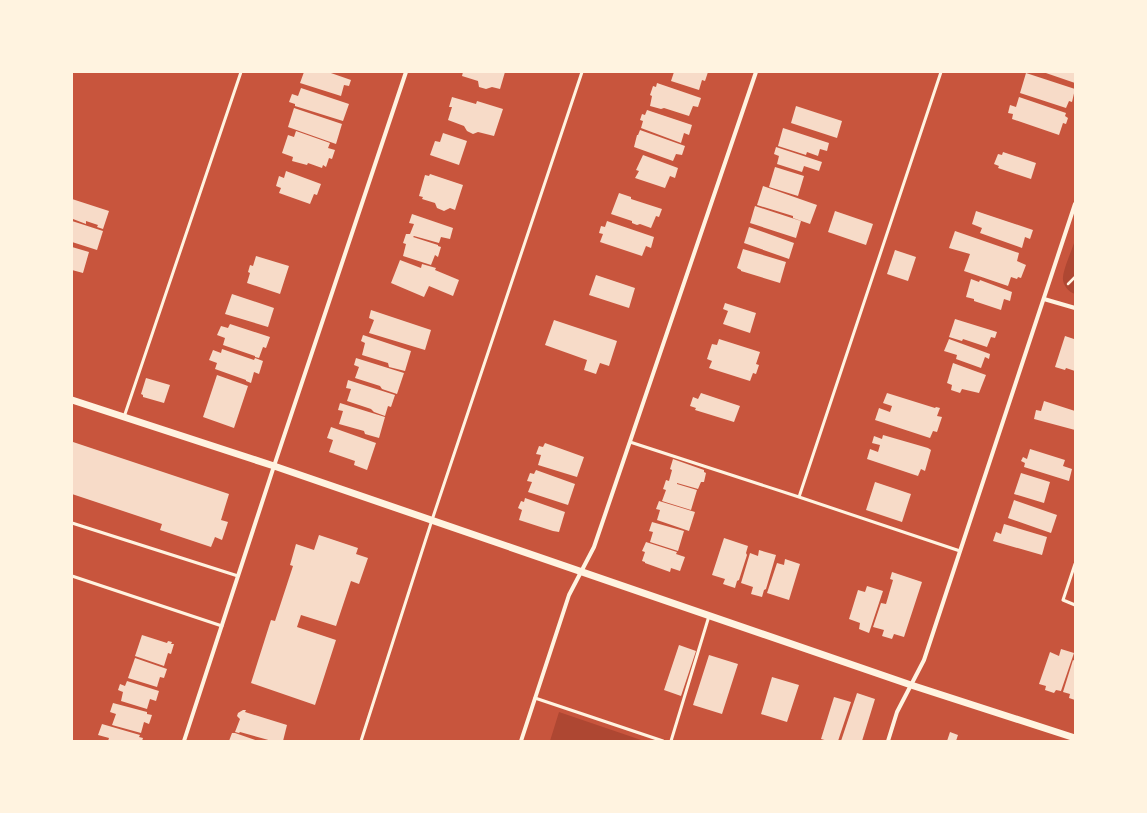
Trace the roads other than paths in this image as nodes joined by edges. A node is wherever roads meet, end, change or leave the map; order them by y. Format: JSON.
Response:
{"nodes":[{"id":1,"x":241,"y":72,"type":"edge"},
{"id":2,"x":406,"y":72,"type":"edge"},
{"id":3,"x":582,"y":72,"type":"edge"},
{"id":4,"x":756,"y":72,"type":"edge"},
{"id":5,"x":941,"y":72,"type":"edge"},
{"id":6,"x":1075,"y":204,"type":"edge"},
{"id":7,"x":1044,"y":299,"type":"junction"},
{"id":8,"x":1075,"y":308,"type":"edge"},
{"id":9,"x":72,"y":400,"type":"edge"},
{"id":10,"x":124,"y":417,"type":"junction"},
{"id":11,"x":630,"y":442,"type":"junction"},
{"id":12,"x":274,"y":466,"type":"junction"},
{"id":13,"x":799,"y":497,"type":"junction"},
{"id":14,"x":432,"y":520,"type":"junction"},
{"id":15,"x":72,"y":523,"type":"edge"},
{"id":16,"x":960,"y":551,"type":"junction"},
{"id":17,"x":1075,"y":564,"type":"edge"},
{"id":18,"x":582,"y":571,"type":"junction"},
{"id":19,"x":72,"y":576,"type":"edge"},
{"id":20,"x":238,"y":576,"type":"junction"},
{"id":21,"x":1075,"y":605,"type":"edge"},
{"id":22,"x":709,"y":615,"type":"junction"},
{"id":23,"x":222,"y":626,"type":"junction"},
{"id":24,"x":912,"y":685,"type":"junction"},
{"id":25,"x":535,"y":698,"type":"junction"},
{"id":26,"x":1075,"y":738,"type":"edge"},
{"id":27,"x":184,"y":741,"type":"edge"},
{"id":28,"x":361,"y":741,"type":"edge"},
{"id":29,"x":521,"y":741,"type":"edge"},
{"id":30,"x":663,"y":741,"type":"edge"},
{"id":31,"x":671,"y":741,"type":"edge"},
{"id":32,"x":888,"y":741,"type":"edge"}],
"edges":[{"from":1,"to":10,"type":"lane"},
{"from":2,"to":12,"type":"street"},
{"from":3,"to":14,"type":"lane"},
{"from":4,"to":11,"type":"street"},
{"from":5,"to":13,"type":"lane"},
{"from":6,"to":7,"type":"street"},
{"from":7,"to":8,"type":"street"},
{"from":7,"to":16,"type":"street"},
{"from":9,"to":10,"type":"street"},
{"from":10,"to":12,"type":"street"},
{"from":11,"to":13,"type":"lane"},
{"from":11,"to":18,"type":"street"},
{"from":12,"to":14,"type":"street"},
{"from":12,"to":20,"type":"street"},
{"from":13,"to":16,"type":"lane"},
{"from":14,"to":18,"type":"street"},
{"from":14,"to":28,"type":"lane"},
{"from":15,"to":20,"type":"lane"},
{"from":16,"to":24,"type":"street"},
{"from":17,"to":21,"type":"lane"},
{"from":18,"to":22,"type":"street"},
{"from":18,"to":25,"type":"street"},
{"from":19,"to":23,"type":"lane"},
{"from":20,"to":23,"type":"street"},
{"from":22,"to":24,"type":"street"},
{"from":22,"to":31,"type":"lane"},
{"from":23,"to":27,"type":"street"},
{"from":24,"to":26,"type":"street"},
{"from":24,"to":32,"type":"street"},
{"from":25,"to":29,"type":"street"},
{"from":25,"to":30,"type":"lane"}]}
